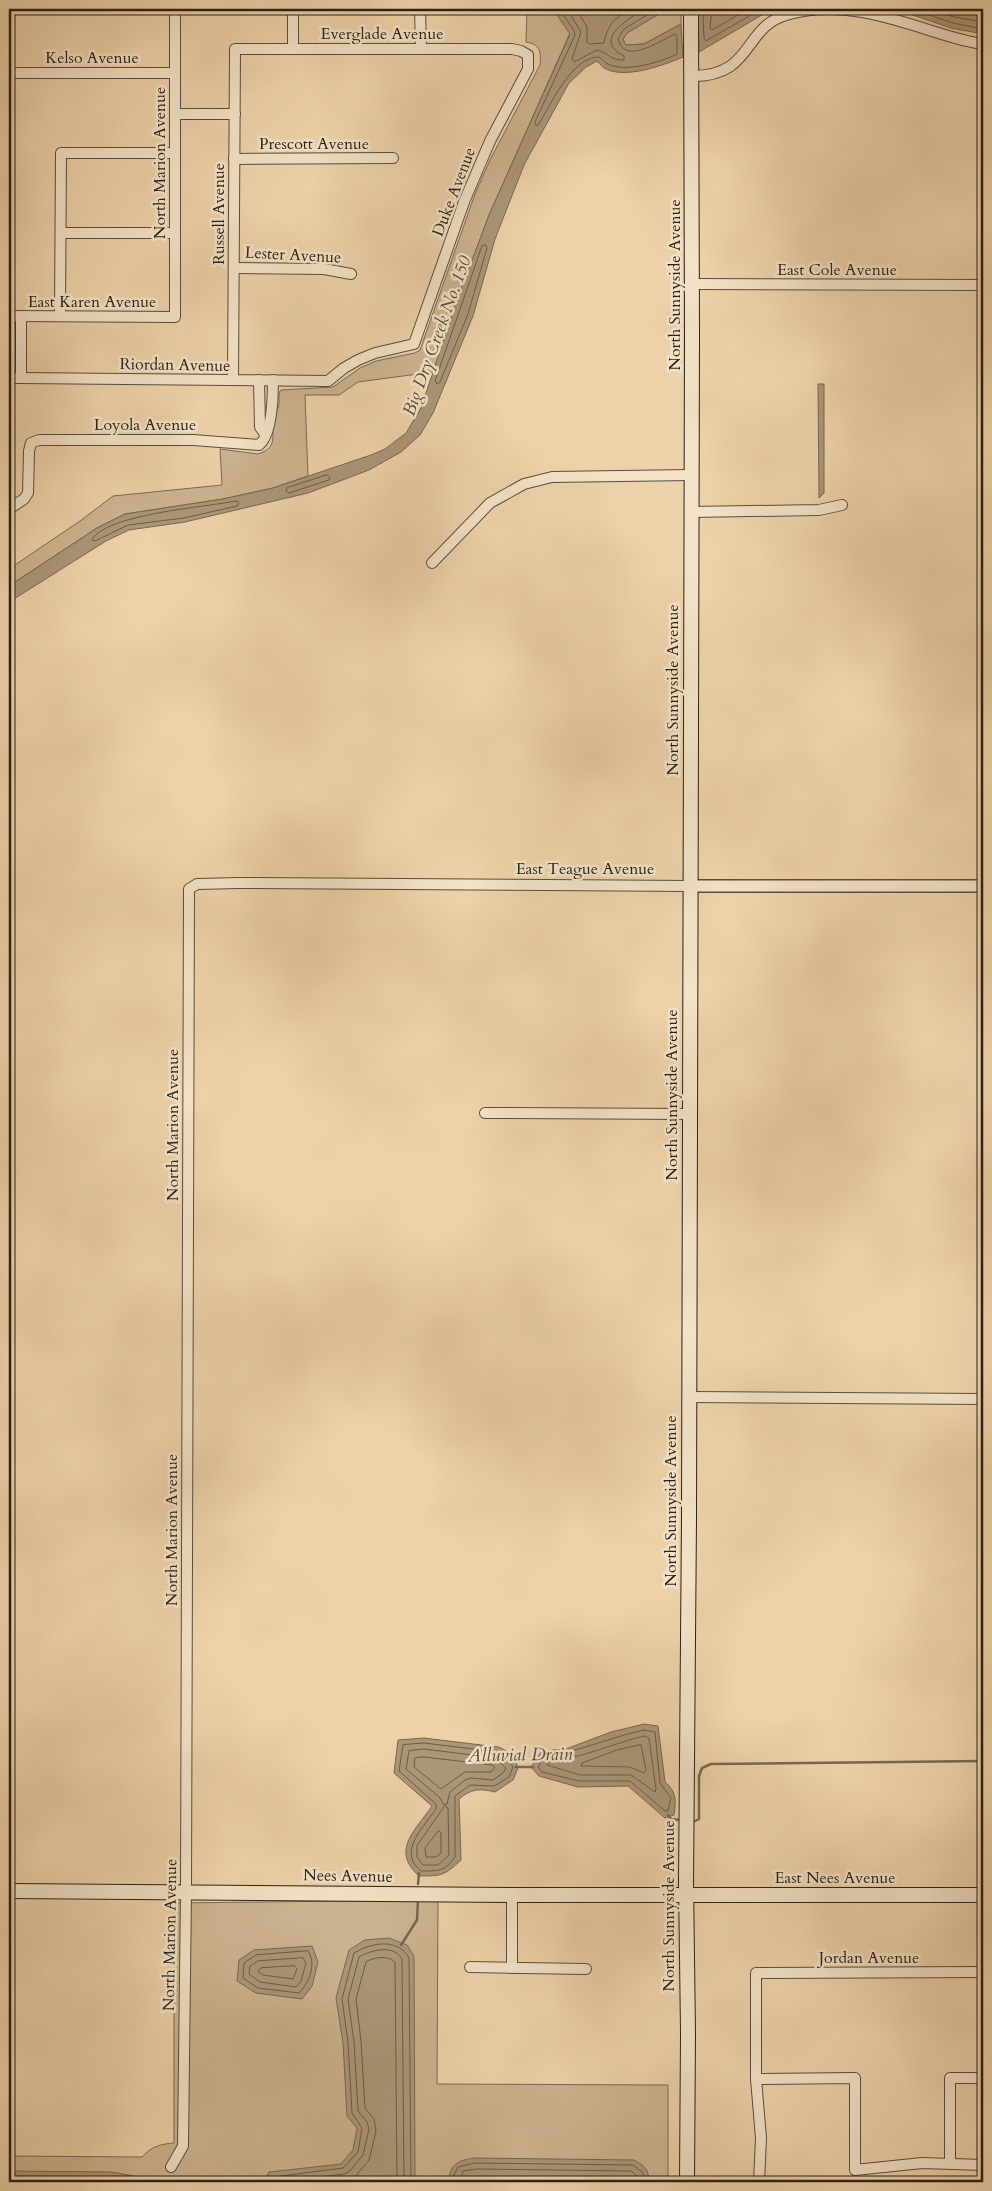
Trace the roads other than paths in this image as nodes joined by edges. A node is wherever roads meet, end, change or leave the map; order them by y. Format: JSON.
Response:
{"nodes":[{"id":1,"x":176,"y":9,"type":"edge"},
{"id":2,"x":294,"y":9,"type":"edge"},
{"id":3,"x":420,"y":9,"type":"edge"},
{"id":4,"x":691,"y":15,"type":"edge"},
{"id":5,"x":983,"y":44,"type":"edge"},
{"id":6,"x":421,"y":48,"type":"junction"},
{"id":7,"x":235,"y":49,"type":"joint"},
{"id":8,"x":293,"y":49,"type":"junction"},
{"id":9,"x":528,"y":55,"type":"joint"},
{"id":10,"x":9,"y":73,"type":"edge"},
{"id":11,"x":176,"y":74,"type":"junction"},
{"id":12,"x":691,"y":76,"type":"junction"},
{"id":13,"x":176,"y":114,"type":"junction"},
{"id":14,"x":235,"y":114,"type":"junction"},
{"id":15,"x":175,"y":153,"type":"junction"},
{"id":16,"x":393,"y":158,"type":"dead end"},
{"id":17,"x":234,"y":159,"type":"junction"},
{"id":18,"x":61,"y":233,"type":"junction"},
{"id":19,"x":175,"y":234,"type":"junction"},
{"id":20,"x":234,"y":268,"type":"junction"},
{"id":21,"x":351,"y":274,"type":"dead end"},
{"id":22,"x":692,"y":284,"type":"junction"},
{"id":23,"x":983,"y":285,"type":"edge"},
{"id":24,"x":9,"y":316,"type":"edge"},
{"id":25,"x":21,"y":316,"type":"junction"},
{"id":26,"x":60,"y":316,"type":"junction"},
{"id":27,"x":175,"y":317,"type":"joint"},
{"id":28,"x":9,"y":378,"type":"edge"},
{"id":29,"x":21,"y":378,"type":"junction"},
{"id":30,"x":233,"y":380,"type":"junction"},
{"id":31,"x":259,"y":380,"type":"junction"},
{"id":32,"x":273,"y":380,"type":"junction"},
{"id":33,"x":328,"y":381,"type":"joint"},
{"id":34,"x":265,"y":412,"type":"junction"},
{"id":35,"x":691,"y":475,"type":"junction"},
{"id":36,"x":842,"y":505,"type":"dead end"},
{"id":37,"x":9,"y":510,"type":"edge"},
{"id":38,"x":691,"y":512,"type":"junction"},
{"id":39,"x":432,"y":563,"type":"dead end"},
{"id":40,"x":691,"y":886,"type":"junction"},
{"id":41,"x":983,"y":886,"type":"edge"},
{"id":42,"x":189,"y":889,"type":"joint"},
{"id":43,"x":485,"y":1112,"type":"dead end"},
{"id":44,"x":690,"y":1114,"type":"junction"},
{"id":45,"x":689,"y":1397,"type":"junction"},
{"id":46,"x":983,"y":1399,"type":"edge"},
{"id":47,"x":9,"y":1891,"type":"edge"},
{"id":48,"x":186,"y":1891,"type":"junction"},
{"id":49,"x":686,"y":1894,"type":"junction"},
{"id":50,"x":512,"y":1895,"type":"junction"},
{"id":51,"x":983,"y":1895,"type":"edge"},
{"id":52,"x":470,"y":1967,"type":"dead end"},
{"id":53,"x":512,"y":1968,"type":"junction"},
{"id":54,"x":586,"y":1969,"type":"dead end"},
{"id":55,"x":983,"y":1972,"type":"edge"},
{"id":56,"x":983,"y":2078,"type":"edge"},
{"id":57,"x":756,"y":2079,"type":"junction"},
{"id":58,"x":950,"y":2163,"type":"junction"},
{"id":59,"x":983,"y":2165,"type":"edge"},
{"id":60,"x":171,"y":2167,"type":"dead end"},
{"id":61,"x":687,"y":2182,"type":"edge"},
{"id":62,"x":759,"y":2182,"type":"edge"}],
"edges":[{"from":1,"to":11,"type":"street","name":"North Marion Avenue"},
{"from":2,"to":8,"type":"street"},
{"from":3,"to":6,"type":"street"},
{"from":4,"to":12,"type":"main road","name":"North Sunnyside Avenue"},
{"from":5,"to":12,"type":"street"},
{"from":6,"to":8,"type":"street","name":"Everglade Avenue"},
{"from":6,"to":9,"type":"street","name":"Everglade Avenue"},
{"from":7,"to":8,"type":"street","name":"Everglade Avenue"},
{"from":7,"to":14,"type":"street","name":"Russell Avenue"},
{"from":9,"to":33,"type":"street","name":"Duke Avenue"},
{"from":10,"to":11,"type":"street","name":"Kelso Avenue"},
{"from":11,"to":13,"type":"street","name":"North Marion Avenue"},
{"from":12,"to":22,"type":"main road","name":"North Sunnyside Avenue"},
{"from":13,"to":14,"type":"street"},
{"from":13,"to":15,"type":"street","name":"North Marion Avenue"},
{"from":14,"to":17,"type":"street","name":"Russell Avenue"},
{"from":15,"to":18,"type":"street"},
{"from":15,"to":19,"type":"street","name":"North Marion Avenue"},
{"from":16,"to":17,"type":"street","name":"Prescott Avenue"},
{"from":17,"to":20,"type":"street","name":"Russell Avenue"},
{"from":18,"to":19,"type":"street"},
{"from":18,"to":26,"type":"street"},
{"from":19,"to":27,"type":"street","name":"North Marion Avenue"},
{"from":20,"to":21,"type":"street","name":"Lester Avenue"},
{"from":20,"to":30,"type":"street","name":"Russell Avenue"},
{"from":22,"to":23,"type":"street","name":"East Cole Avenue"},
{"from":22,"to":35,"type":"main road","name":"North Sunnyside Avenue"},
{"from":24,"to":25,"type":"street","name":"East Karen Avenue"},
{"from":25,"to":26,"type":"street","name":"East Karen Avenue"},
{"from":25,"to":29,"type":"street"},
{"from":26,"to":27,"type":"street","name":"East Karen Avenue"},
{"from":28,"to":29,"type":"street","name":"Riordan Avenue"},
{"from":29,"to":30,"type":"street","name":"Riordan Avenue"},
{"from":30,"to":31,"type":"street","name":"Riordan Avenue"},
{"from":31,"to":32,"type":"street","name":"Riordan Avenue"},
{"from":31,"to":34,"type":"street"},
{"from":32,"to":33,"type":"street","name":"Riordan Avenue"},
{"from":32,"to":34,"type":"street"},
{"from":34,"to":37,"type":"street","name":"Loyola Avenue"},
{"from":35,"to":38,"type":"main road","name":"North Sunnyside Avenue"},
{"from":35,"to":39,"type":"street"},
{"from":36,"to":38,"type":"street"},
{"from":38,"to":40,"type":"main road","name":"North Sunnyside Avenue"},
{"from":40,"to":41,"type":"street","name":"East Teague Avenue"},
{"from":40,"to":42,"type":"street","name":"East Teague Avenue"},
{"from":40,"to":44,"type":"main road","name":"North Sunnyside Avenue"},
{"from":42,"to":48,"type":"street","name":"North Marion Avenue"},
{"from":43,"to":44,"type":"street"},
{"from":44,"to":45,"type":"main road","name":"North Sunnyside Avenue"},
{"from":45,"to":46,"type":"street"},
{"from":45,"to":49,"type":"main road","name":"North Sunnyside Avenue"},
{"from":47,"to":48,"type":"main road","name":"Nees Avenue"},
{"from":48,"to":50,"type":"main road","name":"Nees Avenue"},
{"from":48,"to":60,"type":"street","name":"North Marion Avenue"},
{"from":49,"to":50,"type":"main road","name":"Nees Avenue"},
{"from":49,"to":51,"type":"main road","name":"East Nees Avenue"},
{"from":49,"to":61,"type":"main road","name":"North Sunnyside Avenue"},
{"from":50,"to":53,"type":"street"},
{"from":52,"to":53,"type":"street"},
{"from":53,"to":54,"type":"street"},
{"from":55,"to":57,"type":"street","name":"Jordan Avenue"},
{"from":56,"to":58,"type":"street"},
{"from":57,"to":58,"type":"street"},
{"from":57,"to":62,"type":"street"},
{"from":58,"to":59,"type":"street"}]}
